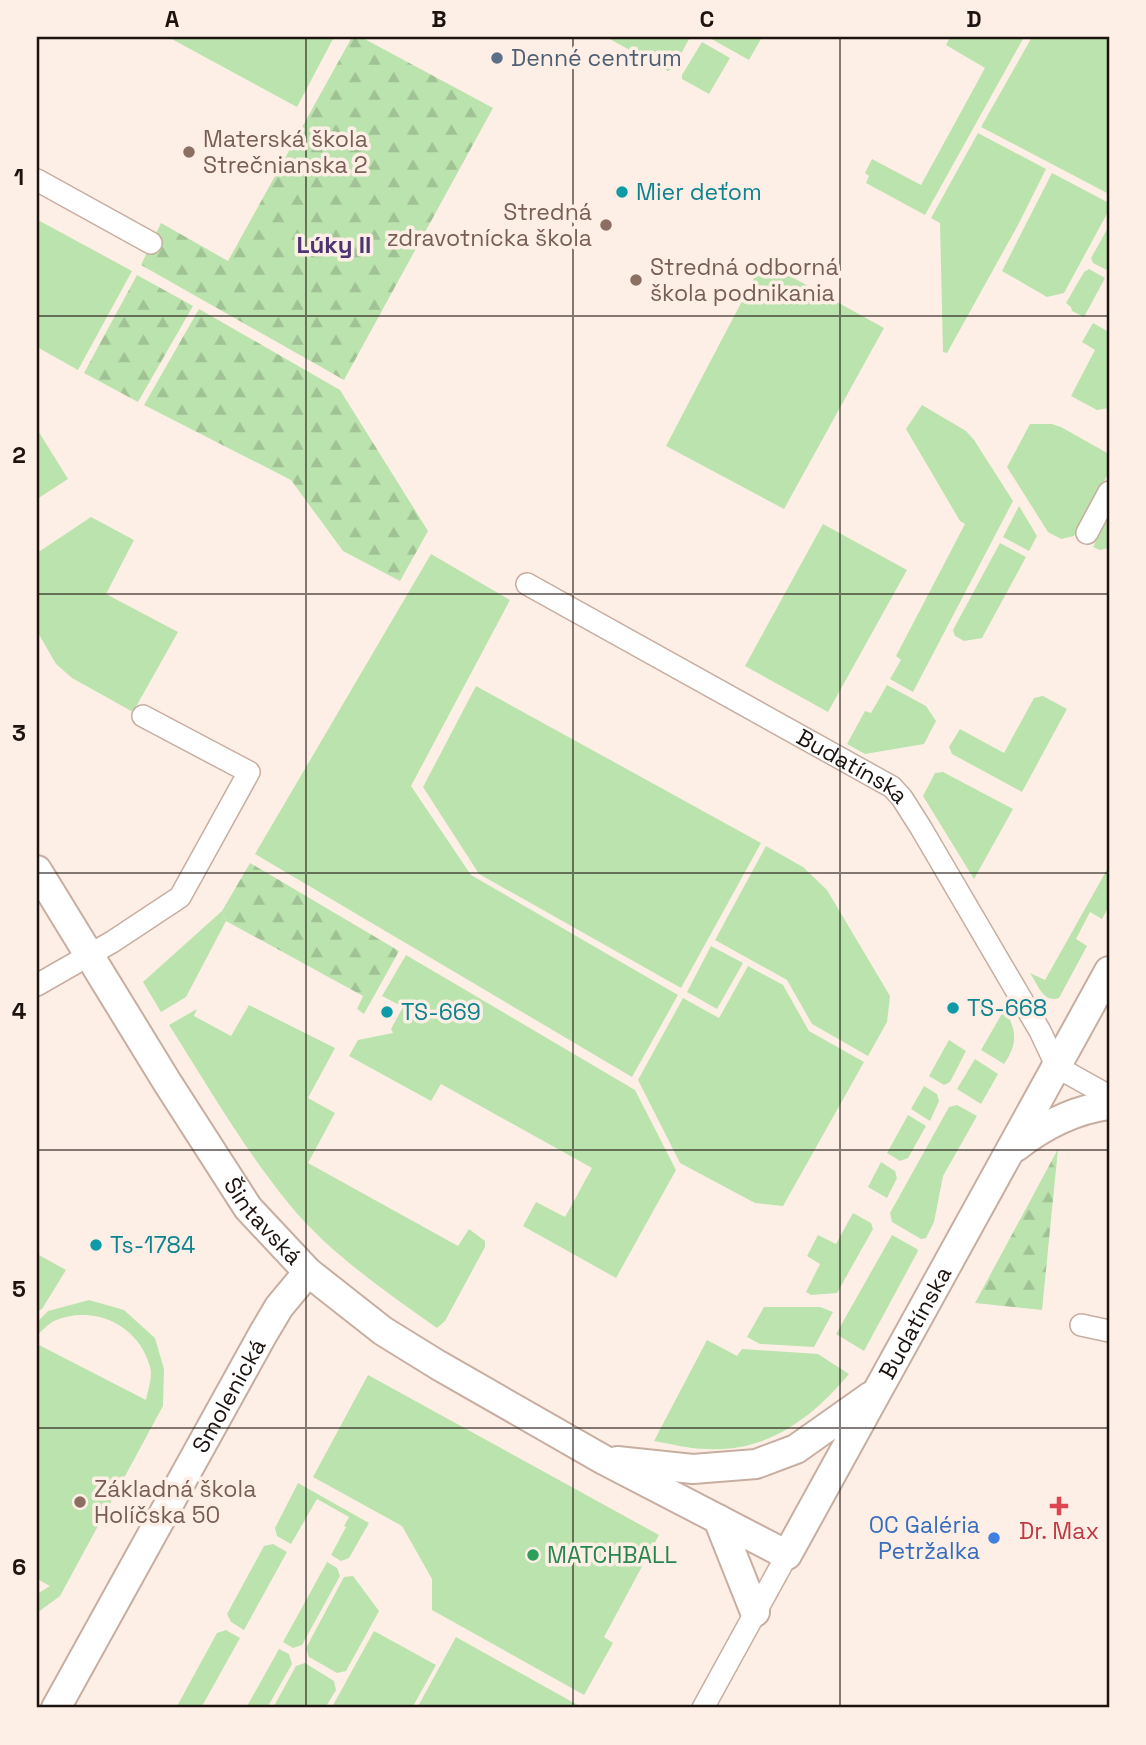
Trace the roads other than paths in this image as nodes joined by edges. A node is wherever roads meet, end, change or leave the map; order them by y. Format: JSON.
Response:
{"nodes":[{"id":1,"x":37,"y":180,"type":"edge"},
{"id":2,"x":151,"y":243,"type":"dead end"},
{"id":3,"x":1109,"y":492,"type":"edge"},
{"id":4,"x":1087,"y":533,"type":"dead end"},
{"id":5,"x":527,"y":584,"type":"dead end"},
{"id":6,"x":143,"y":716,"type":"dead end"},
{"id":7,"x":37,"y":870,"type":"edge"},
{"id":8,"x":101,"y":948,"type":"junction"},
{"id":9,"x":1109,"y":971,"type":"edge"},
{"id":10,"x":37,"y":985,"type":"edge"},
{"id":11,"x":1057,"y":1067,"type":"junction"},
{"id":12,"x":1109,"y":1096,"type":"edge"},
{"id":13,"x":1109,"y":1105,"type":"edge"},
{"id":14,"x":1009,"y":1154,"type":"junction"},
{"id":15,"x":308,"y":1272,"type":"junction"},
{"id":16,"x":1081,"y":1325,"type":"dead end"},
{"id":17,"x":1109,"y":1331,"type":"edge"},
{"id":18,"x":875,"y":1394,"type":"junction"},
{"id":19,"x":604,"y":1460,"type":"junction"},
{"id":20,"x":770,"y":1460,"type":"joint"},
{"id":21,"x":718,"y":1519,"type":"junction"},
{"id":22,"x":787,"y":1555,"type":"junction"},
{"id":23,"x":755,"y":1612,"type":"junction"},
{"id":24,"x":56,"y":1708,"type":"edge"},
{"id":25,"x":703,"y":1708,"type":"edge"}],
"edges":[{"from":1,"to":2,"type":"street"},
{"from":3,"to":4,"type":"street"},
{"from":5,"to":11,"type":"street","name":"Budatínska"},
{"from":6,"to":8,"type":"street"},
{"from":7,"to":8,"type":"street","name":"Šintavská"},
{"from":8,"to":10,"type":"street"},
{"from":8,"to":15,"type":"street","name":"Šintavská"},
{"from":9,"to":11,"type":"street","name":"Budatínska"},
{"from":11,"to":12,"type":"street"},
{"from":11,"to":14,"type":"street","name":"Budatínska"},
{"from":13,"to":14,"type":"street"},
{"from":14,"to":18,"type":"street","name":"Budatínska"},
{"from":15,"to":19,"type":"street","name":"Šintavská"},
{"from":15,"to":24,"type":"street","name":"Smolenická"},
{"from":16,"to":17,"type":"street"},
{"from":18,"to":20,"type":"street","name":"Budatínska"},
{"from":18,"to":22,"type":"street","name":"Budatínska"},
{"from":19,"to":20,"type":"street","name":"Šintavská"},
{"from":19,"to":21,"type":"street","name":"Šintavská"},
{"from":21,"to":22,"type":"street","name":"Šintavská"},
{"from":21,"to":23,"type":"street"},
{"from":22,"to":23,"type":"street","name":"Budatínska"},
{"from":23,"to":25,"type":"street","name":"Budatínska"}]}
